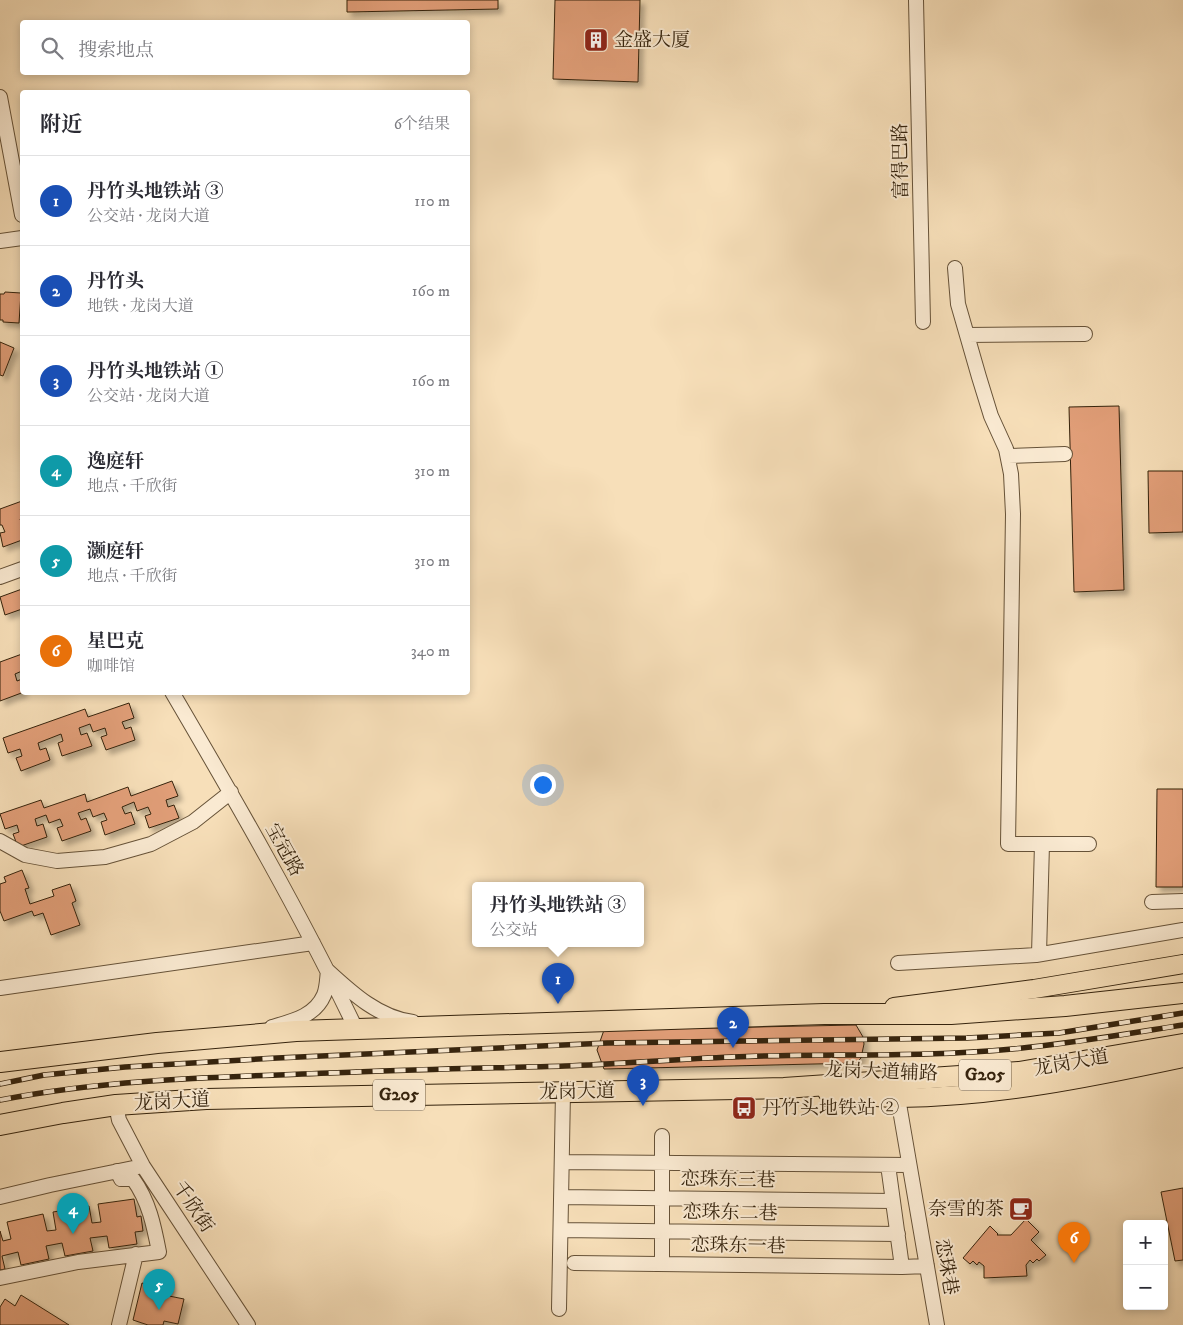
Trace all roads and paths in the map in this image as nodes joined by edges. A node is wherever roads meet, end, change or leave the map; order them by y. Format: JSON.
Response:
{"nodes":[{"id":1,"x":916,"y":0,"type":"edge"},
{"id":2,"x":0,"y":98,"type":"edge"},
{"id":3,"x":20,"y":204,"type":"edge"},
{"id":4,"x":20,"y":238,"type":"edge"},
{"id":5,"x":0,"y":241,"type":"edge"},
{"id":6,"x":955,"y":268,"type":"dead end"},
{"id":7,"x":923,"y":322,"type":"dead end"},
{"id":8,"x":1085,"y":334,"type":"dead end"},
{"id":9,"x":967,"y":335,"type":"junction"},
{"id":10,"x":1065,"y":454,"type":"dead end"},
{"id":11,"x":1008,"y":456,"type":"junction"},
{"id":12,"x":20,"y":570,"type":"edge"},
{"id":13,"x":0,"y":577,"type":"edge"},
{"id":14,"x":174,"y":695,"type":"edge"},
{"id":15,"x":230,"y":792,"type":"junction"},
{"id":16,"x":0,"y":841,"type":"edge"},
{"id":17,"x":1042,"y":844,"type":"junction"},
{"id":18,"x":1088,"y":844,"type":"dead end"},
{"id":19,"x":1183,"y":901,"type":"edge"},
{"id":20,"x":1152,"y":902,"type":"dead end"},
{"id":21,"x":1183,"y":930,"type":"edge"},
{"id":22,"x":313,"y":943,"type":"junction"},
{"id":23,"x":1039,"y":954,"type":"junction"},
{"id":24,"x":898,"y":963,"type":"dead end"},
{"id":25,"x":1183,"y":964,"type":"edge"},
{"id":26,"x":328,"y":971,"type":"junction"},
{"id":27,"x":0,"y":988,"type":"edge"},
{"id":28,"x":1183,"y":993,"type":"edge"},
{"id":29,"x":824,"y":1014,"type":"junction"},
{"id":30,"x":459,"y":1026,"type":"junction"},
{"id":31,"x":356,"y":1029,"type":"junction"},
{"id":32,"x":241,"y":1036,"type":"junction"},
{"id":33,"x":1183,"y":1044,"type":"edge"},
{"id":34,"x":1183,"y":1058,"type":"edge"},
{"id":35,"x":0,"y":1062,"type":"edge"},
{"id":36,"x":784,"y":1088,"type":"junction"},
{"id":37,"x":563,"y":1092,"type":"junction"},
{"id":38,"x":898,"y":1098,"type":"junction"},
{"id":39,"x":116,"y":1105,"type":"junction"},
{"id":40,"x":0,"y":1126,"type":"edge"},
{"id":41,"x":662,"y":1136,"type":"dead end"},
{"id":42,"x":562,"y":1162,"type":"junction"},
{"id":43,"x":662,"y":1163,"type":"junction"},
{"id":44,"x":888,"y":1165,"type":"junction"},
{"id":45,"x":910,"y":1165,"type":"junction"},
{"id":46,"x":143,"y":1166,"type":"junction"},
{"id":47,"x":117,"y":1171,"type":"junction"},
{"id":48,"x":0,"y":1197,"type":"edge"},
{"id":49,"x":562,"y":1197,"type":"junction"},
{"id":50,"x":663,"y":1198,"type":"junction"},
{"id":51,"x":893,"y":1201,"type":"junction"},
{"id":52,"x":561,"y":1230,"type":"junction"},
{"id":53,"x":663,"y":1231,"type":"junction"},
{"id":54,"x":898,"y":1234,"type":"junction"},
{"id":55,"x":136,"y":1254,"type":"junction"},
{"id":56,"x":574,"y":1263,"type":"dead end"},
{"id":57,"x":662,"y":1264,"type":"junction"},
{"id":58,"x":927,"y":1266,"type":"junction"},
{"id":59,"x":902,"y":1267,"type":"junction"},
{"id":60,"x":0,"y":1278,"type":"edge"},
{"id":61,"x":560,"y":1309,"type":"dead end"},
{"id":62,"x":119,"y":1325,"type":"edge"},
{"id":63,"x":248,"y":1325,"type":"edge"},
{"id":64,"x":936,"y":1325,"type":"edge"}],
"edges":[{"from":1,"to":7,"type":"street","name":"富得巴路"},
{"from":2,"to":3,"type":"street"},
{"from":4,"to":5,"type":"street"},
{"from":6,"to":9,"type":"street"},
{"from":8,"to":9,"type":"street"},
{"from":9,"to":11,"type":"street"},
{"from":10,"to":11,"type":"street"},
{"from":11,"to":17,"type":"street"},
{"from":12,"to":13,"type":"street"},
{"from":14,"to":15,"type":"street","name":"宝冠路"},
{"from":15,"to":16,"type":"street"},
{"from":15,"to":22,"type":"street","name":"宝冠路"},
{"from":17,"to":18,"type":"street"},
{"from":17,"to":23,"type":"street"},
{"from":19,"to":20,"type":"street"},
{"from":21,"to":23,"type":"street"},
{"from":22,"to":26,"type":"street","name":"宝冠路"},
{"from":22,"to":27,"type":"street"},
{"from":23,"to":24,"type":"street"},
{"from":25,"to":29,"type":"main road"},
{"from":26,"to":30,"type":"street"},
{"from":26,"to":31,"type":"street","name":"宝冠路"},
{"from":26,"to":32,"type":"street"},
{"from":28,"to":29,"type":"highway"},
{"from":29,"to":30,"type":"highway"},
{"from":30,"to":31,"type":"highway"},
{"from":31,"to":32,"type":"highway"},
{"from":32,"to":35,"type":"highway"},
{"from":33,"to":36,"type":"highway","name":"龙岗大道","number":"G205"},
{"from":34,"to":38,"type":"main road","name":"龙岗大道辅路"},
{"from":36,"to":37,"type":"highway","name":"龙岗大道","number":"G205"},
{"from":36,"to":38,"type":"main road","name":"龙岗大道辅路"},
{"from":37,"to":39,"type":"highway","name":"龙岗大道","number":"G205"},
{"from":37,"to":42,"type":"street"},
{"from":38,"to":45,"type":"street","name":"恋珠巷"},
{"from":39,"to":40,"type":"highway","name":"龙岗大道","number":"G205"},
{"from":39,"to":46,"type":"street","name":"千欣街"},
{"from":41,"to":43,"type":"street"},
{"from":42,"to":43,"type":"street"},
{"from":42,"to":49,"type":"street"},
{"from":43,"to":44,"type":"street"},
{"from":43,"to":50,"type":"street"},
{"from":44,"to":45,"type":"street"},
{"from":44,"to":51,"type":"street"},
{"from":45,"to":58,"type":"street","name":"恋珠巷"},
{"from":46,"to":47,"type":"street"},
{"from":46,"to":63,"type":"street","name":"千欣街"},
{"from":47,"to":48,"type":"street"},
{"from":47,"to":55,"type":"street"},
{"from":49,"to":50,"type":"street","name":"恋珠东三巷"},
{"from":49,"to":52,"type":"street"},
{"from":50,"to":51,"type":"street","name":"恋珠东三巷"},
{"from":50,"to":53,"type":"street"},
{"from":51,"to":54,"type":"street"},
{"from":52,"to":53,"type":"street","name":"恋珠东二巷"},
{"from":52,"to":61,"type":"street"},
{"from":53,"to":54,"type":"street","name":"恋珠东二巷"},
{"from":53,"to":57,"type":"street"},
{"from":54,"to":59,"type":"street"},
{"from":55,"to":60,"type":"street"},
{"from":55,"to":62,"type":"street"},
{"from":56,"to":57,"type":"street","name":"恋珠东一巷"},
{"from":57,"to":59,"type":"street","name":"恋珠东一巷"},
{"from":58,"to":59,"type":"street","name":"恋珠东一巷"},
{"from":58,"to":64,"type":"street","name":"恋珠巷"}]}
